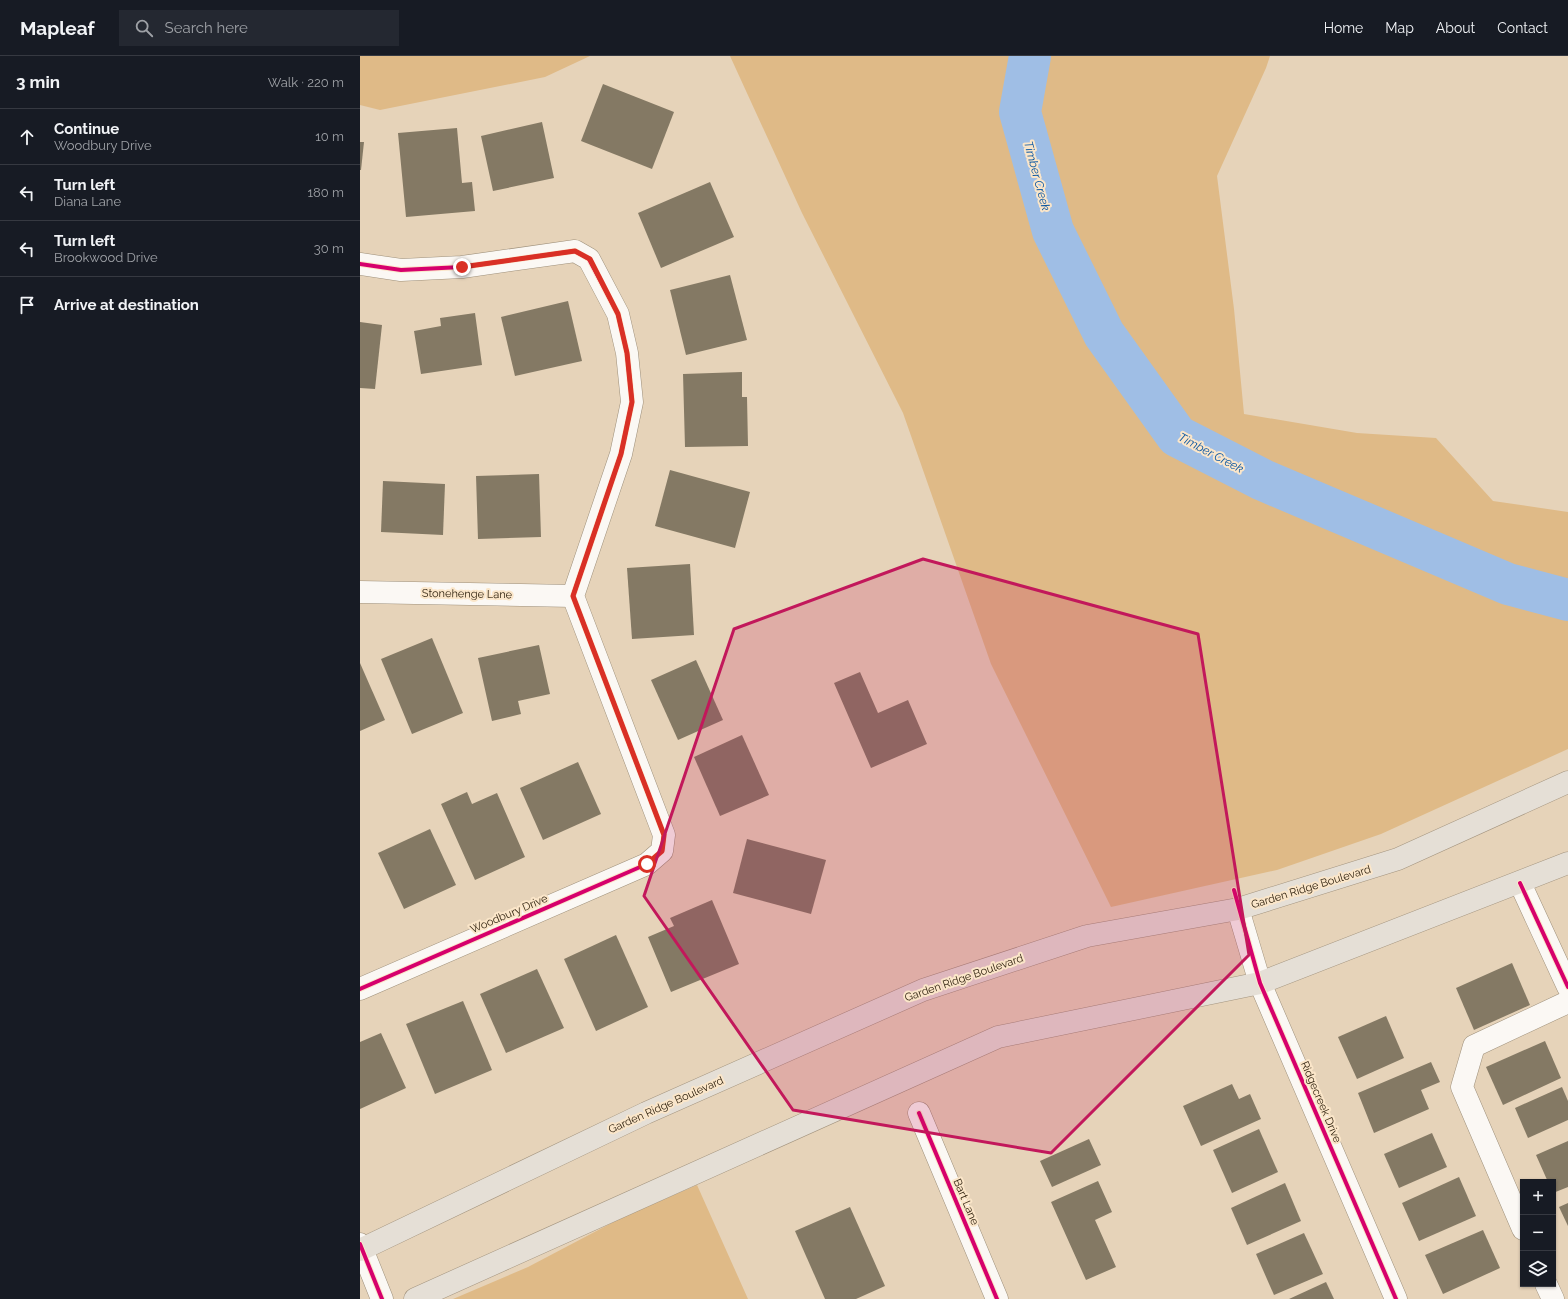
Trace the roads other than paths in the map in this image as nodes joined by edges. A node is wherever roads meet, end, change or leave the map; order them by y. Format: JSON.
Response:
{"nodes":[{"id":1,"x":360,"y":264,"type":"edge"},
{"id":2,"x":360,"y":592,"type":"edge"},
{"id":3,"x":573,"y":596,"type":"junction"},
{"id":4,"x":1568,"y":782,"type":"edge"},
{"id":5,"x":1568,"y":863,"type":"edge"},
{"id":6,"x":1520,"y":883,"type":"junction"},
{"id":7,"x":1238,"y":909,"type":"junction"},
{"id":8,"x":1260,"y":983,"type":"junction"},
{"id":9,"x":1568,"y":987,"type":"edge"},
{"id":10,"x":360,"y":989,"type":"edge"},
{"id":11,"x":1568,"y":1002,"type":"edge"},
{"id":12,"x":919,"y":1113,"type":"dead end"},
{"id":13,"x":1520,"y":1222,"type":"edge"},
{"id":14,"x":361,"y":1248,"type":"edge"},
{"id":15,"x":1547,"y":1287,"type":"edge"},
{"id":16,"x":382,"y":1299,"type":"edge"},
{"id":17,"x":415,"y":1299,"type":"edge"},
{"id":18,"x":997,"y":1299,"type":"edge"},
{"id":19,"x":1396,"y":1299,"type":"edge"},
{"id":20,"x":1553,"y":1299,"type":"edge"}],
"edges":[{"from":1,"to":3,"type":"street"},
{"from":2,"to":3,"type":"street","name":"Stonehenge Lane"},
{"from":3,"to":10,"type":"street","name":"Woodbury Drive"},
{"from":4,"to":7,"type":"main road","name":"Garden Ridge Boulevard"},
{"from":5,"to":6,"type":"main road"},
{"from":6,"to":8,"type":"main road"},
{"from":6,"to":9,"type":"street"},
{"from":7,"to":8,"type":"street","name":"Ridgecreek Drive"},
{"from":7,"to":14,"type":"main road","name":"Garden Ridge Boulevard"},
{"from":8,"to":17,"type":"main road"},
{"from":8,"to":19,"type":"street","name":"Ridgecreek Drive"},
{"from":11,"to":13,"type":"street"},
{"from":12,"to":18,"type":"street","name":"Bart Lane"},
{"from":14,"to":16,"type":"street"},
{"from":15,"to":20,"type":"street"}]}
